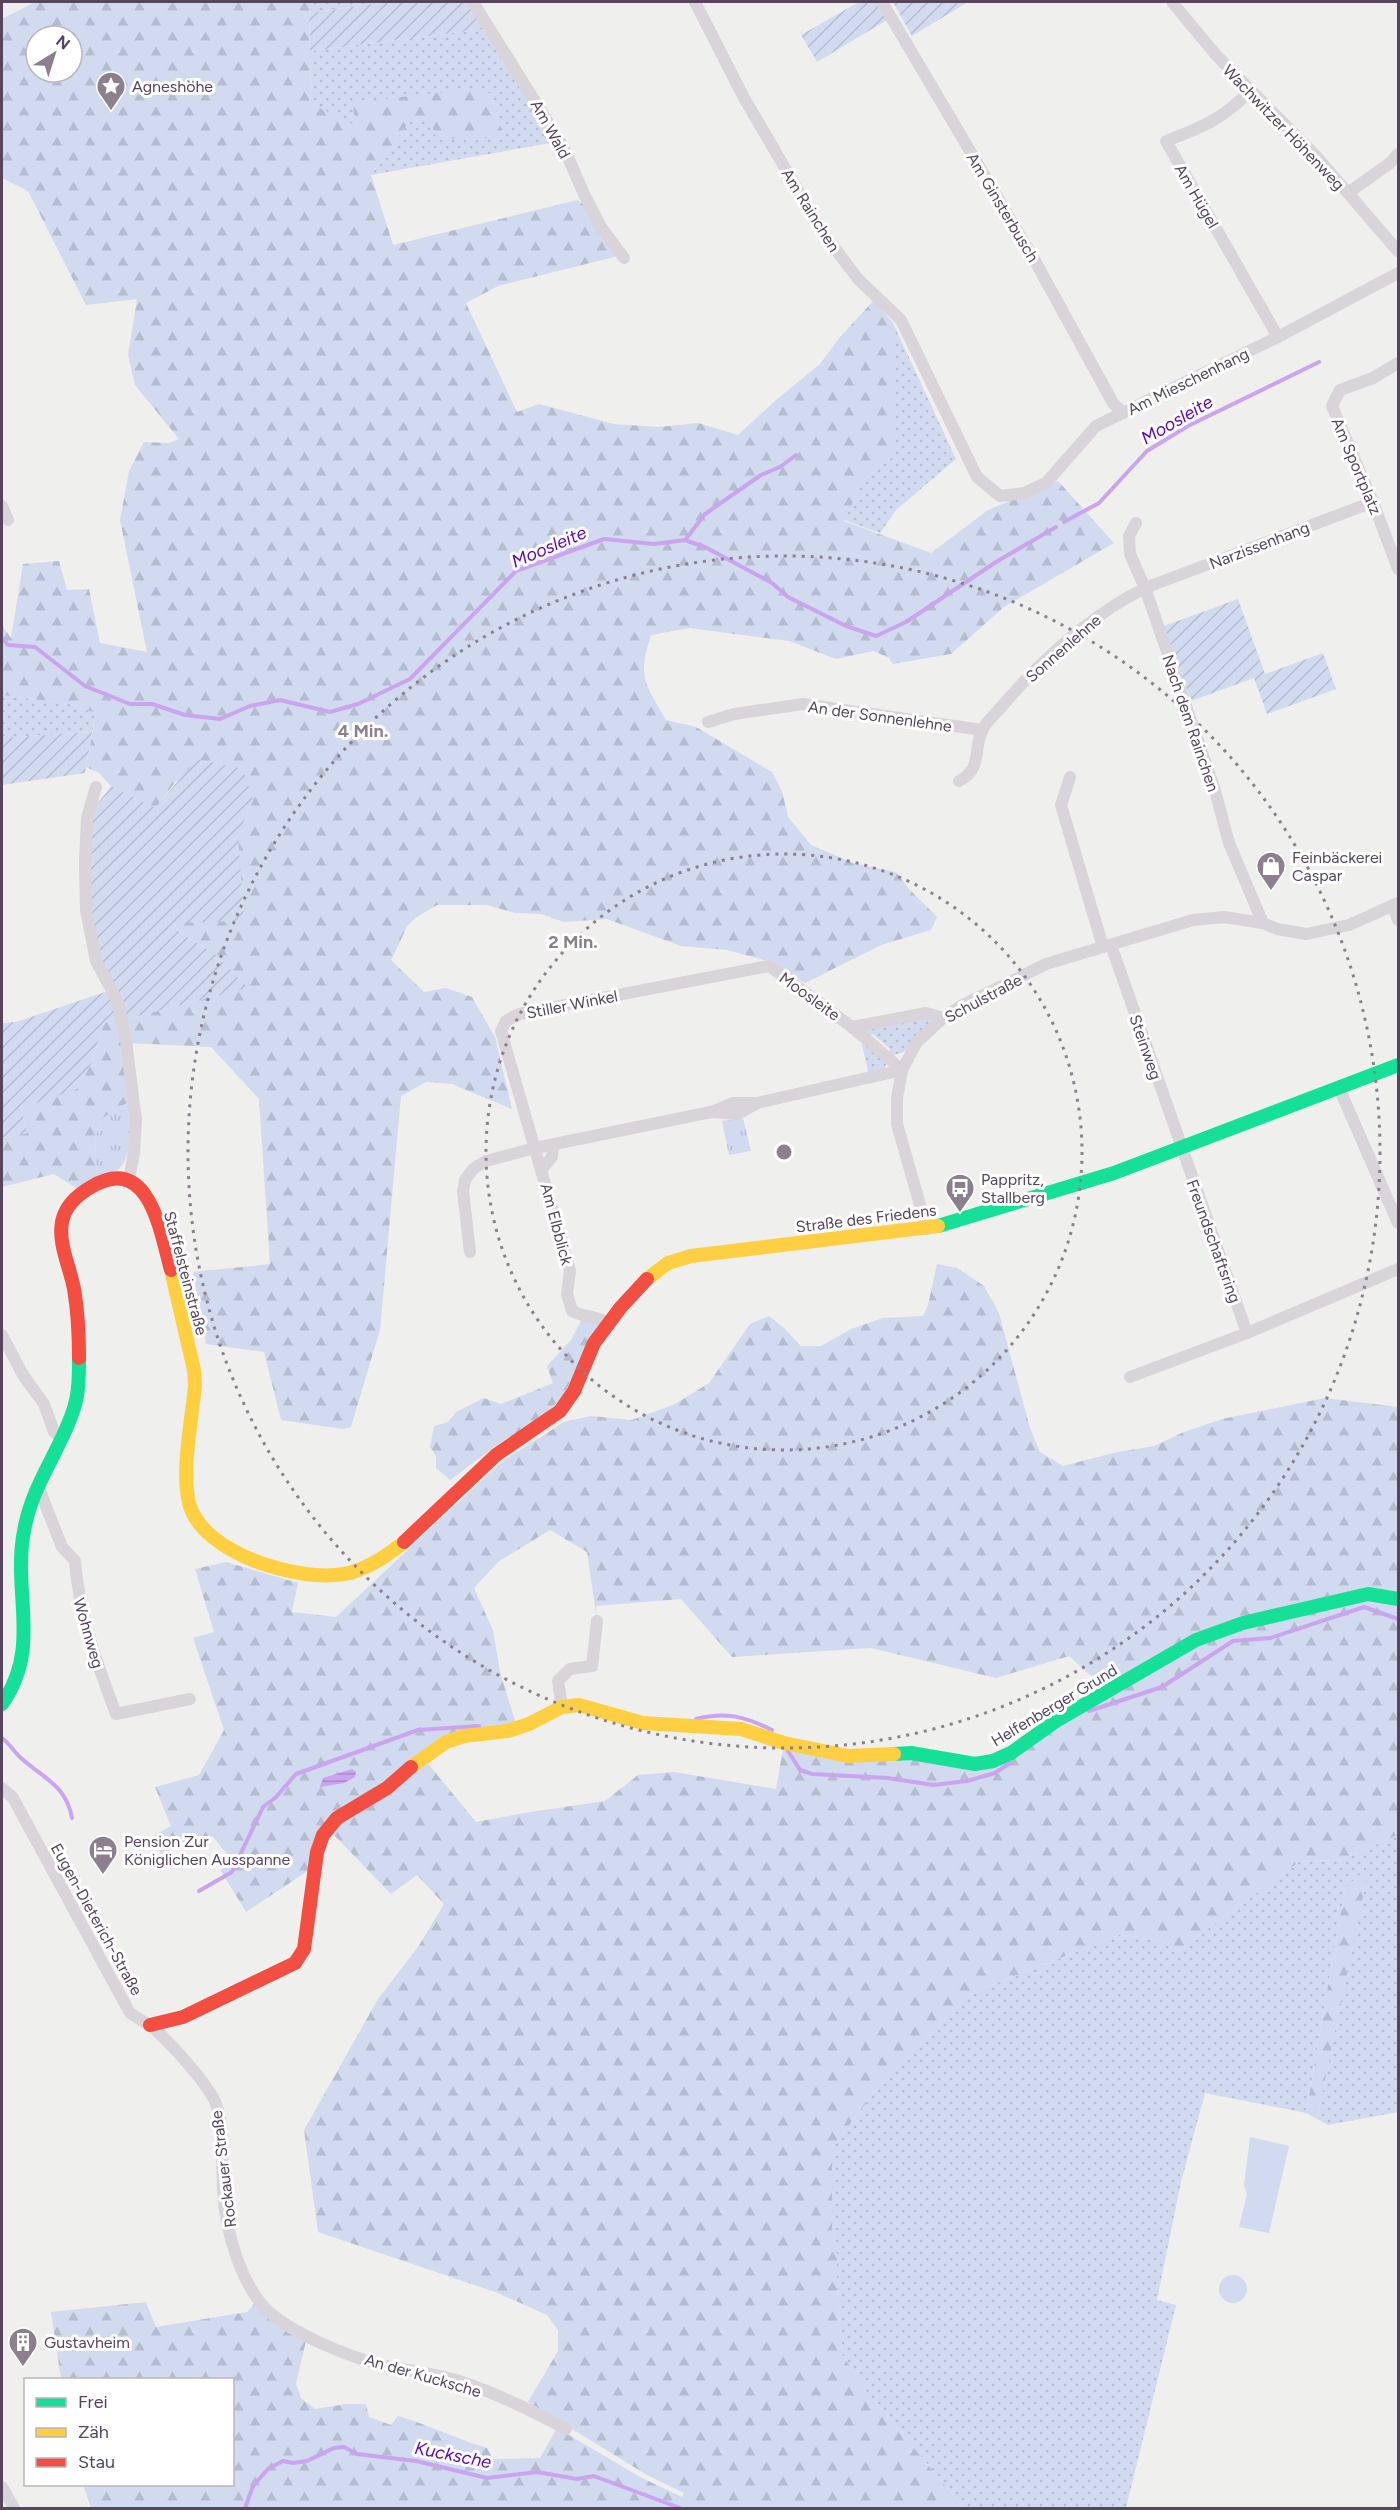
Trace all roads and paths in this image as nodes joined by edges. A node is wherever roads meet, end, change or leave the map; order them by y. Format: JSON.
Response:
{"nodes":[{"id":1,"x":473,"y":2,"type":"edge"},
{"id":2,"x":695,"y":2,"type":"edge"},
{"id":3,"x":882,"y":2,"type":"edge"},
{"id":4,"x":1172,"y":2,"type":"edge"},
{"id":5,"x":1250,"y":91,"type":"junction"},
{"id":6,"x":1398,"y":154,"type":"edge"},
{"id":7,"x":1348,"y":193,"type":"junction"},
{"id":8,"x":1398,"y":251,"type":"edge"},
{"id":9,"x":624,"y":258,"type":"dead end"},
{"id":10,"x":1396,"y":277,"type":"edge"},
{"id":11,"x":1278,"y":337,"type":"junction"},
{"id":12,"x":1398,"y":363,"type":"edge"},
{"id":13,"x":1123,"y":413,"type":"junction"},
{"id":14,"x":1000,"y":496,"type":"joint"},
{"id":15,"x":1373,"y":502,"type":"junction"},
{"id":16,"x":2,"y":507,"type":"edge"},
{"id":17,"x":8,"y":520,"type":"dead end"},
{"id":18,"x":1136,"y":523,"type":"dead end"},
{"id":19,"x":1398,"y":569,"type":"edge"},
{"id":20,"x":1144,"y":588,"type":"junction"},
{"id":21,"x":708,"y":722,"type":"dead end"},
{"id":22,"x":982,"y":730,"type":"junction"},
{"id":23,"x":1070,"y":777,"type":"dead end"},
{"id":24,"x":959,"y":781,"type":"dead end"},
{"id":25,"x":96,"y":788,"type":"dead end"},
{"id":26,"x":1396,"y":904,"type":"edge"},
{"id":27,"x":1398,"y":920,"type":"edge"},
{"id":28,"x":1263,"y":922,"type":"junction"},
{"id":29,"x":1107,"y":946,"type":"junction"},
{"id":30,"x":769,"y":966,"type":"joint"},
{"id":31,"x":943,"y":1018,"type":"junction"},
{"id":32,"x":852,"y":1027,"type":"junction"},
{"id":33,"x":1398,"y":1065,"type":"edge"},
{"id":34,"x":902,"y":1070,"type":"junction"},
{"id":35,"x":1339,"y":1088,"type":"junction"},
{"id":36,"x":553,"y":1145,"type":"junction"},
{"id":37,"x":535,"y":1148,"type":"junction"},
{"id":38,"x":1182,"y":1149,"type":"junction"},
{"id":39,"x":542,"y":1169,"type":"junction"},
{"id":40,"x":129,"y":1179,"type":"junction"},
{"id":41,"x":1398,"y":1223,"type":"edge"},
{"id":42,"x":927,"y":1229,"type":"junction"},
{"id":43,"x":470,"y":1252,"type":"dead end"},
{"id":44,"x":1398,"y":1269,"type":"edge"},
{"id":45,"x":609,"y":1323,"type":"junction"},
{"id":46,"x":1247,"y":1333,"type":"junction"},
{"id":47,"x":2,"y":1335,"type":"edge"},
{"id":48,"x":1130,"y":1377,"type":"dead end"},
{"id":49,"x":61,"y":1438,"type":"junction"},
{"id":50,"x":37,"y":1485,"type":"junction"},
{"id":51,"x":430,"y":1517,"type":"joint"},
{"id":52,"x":1398,"y":1599,"type":"edge"},
{"id":53,"x":597,"y":1621,"type":"dead end"},
{"id":54,"x":190,"y":1699,"type":"dead end"},
{"id":55,"x":2,"y":1704,"type":"edge"},
{"id":56,"x":562,"y":1707,"type":"junction"},
{"id":57,"x":2,"y":1788,"type":"edge"},
{"id":58,"x":150,"y":2025,"type":"junction"},
{"id":59,"x":256,"y":2295,"type":"joint"},
{"id":60,"x":566,"y":2429,"type":"dead end"},
{"id":61,"x":2,"y":2487,"type":"edge"},
{"id":62,"x":14,"y":2508,"type":"edge"}],
"edges":[{"from":1,"to":9,"type":"street","name":"Am Wald"},
{"from":2,"to":14,"type":"street","name":"Am Rainchen"},
{"from":3,"to":13,"type":"street","name":"Am Ginsterbusch"},
{"from":4,"to":5,"type":"street","name":"Wachwitzer Höhenweg"},
{"from":5,"to":7,"type":"street","name":"Wachwitzer Höhenweg"},
{"from":5,"to":11,"type":"street","name":"Am Hügel"},
{"from":6,"to":7,"type":"street"},
{"from":7,"to":8,"type":"street","name":"Wachwitzer Höhenweg"},
{"from":10,"to":11,"type":"street","name":"Am Mieschenhang"},
{"from":11,"to":13,"type":"street","name":"Am Mieschenhang"},
{"from":12,"to":15,"type":"street","name":"Am Sportplatz"},
{"from":13,"to":14,"type":"street","name":"Am Mieschenhang"},
{"from":15,"to":19,"type":"street","name":"Am Sportplatz"},
{"from":15,"to":20,"type":"street","name":"Narzissenhang"},
{"from":16,"to":17,"type":"street"},
{"from":18,"to":20,"type":"street","name":"Nach dem Rainchen"},
{"from":20,"to":22,"type":"street","name":"Sonnenlehne"},
{"from":20,"to":28,"type":"street","name":"Nach dem Rainchen"},
{"from":21,"to":22,"type":"street","name":"An der Sonnenlehne"},
{"from":22,"to":24,"type":"street","name":"Sonnenlehne"},
{"from":23,"to":29,"type":"street"},
{"from":25,"to":40,"type":"street"},
{"from":26,"to":27,"type":"street"},
{"from":26,"to":28,"type":"street","name":"Schulstraße"},
{"from":28,"to":29,"type":"street","name":"Schulstraße"},
{"from":29,"to":31,"type":"street","name":"Schulstraße"},
{"from":29,"to":38,"type":"street","name":"Steinweg"},
{"from":30,"to":32,"type":"street","name":"Moosleite"},
{"from":30,"to":37,"type":"street","name":"Stiller Winkel"},
{"from":31,"to":32,"type":"street","name":"Moosleite"},
{"from":31,"to":34,"type":"street","name":"Schulstraße"},
{"from":32,"to":34,"type":"street","name":"Moosleite"},
{"from":33,"to":35,"type":"street","name":"Straße des Friedens"},
{"from":34,"to":36,"type":"street"},
{"from":34,"to":42,"type":"street","name":"Schulstraße"},
{"from":35,"to":38,"type":"street","name":"Straße des Friedens"},
{"from":35,"to":41,"type":"street"},
{"from":36,"to":37,"type":"street"},
{"from":36,"to":39,"type":"street","name":"Am Elbblick"},
{"from":37,"to":39,"type":"street","name":"Am Elbblick"},
{"from":37,"to":43,"type":"street"},
{"from":38,"to":42,"type":"street","name":"Straße des Friedens"},
{"from":38,"to":46,"type":"street","name":"Freundschaftsring"},
{"from":39,"to":45,"type":"street","name":"Am Elbblick"},
{"from":40,"to":49,"type":"street"},
{"from":40,"to":51,"type":"street","name":"Staffelsteinstraße"},
{"from":42,"to":45,"type":"street","name":"Straße des Friedens"},
{"from":44,"to":46,"type":"street"},
{"from":45,"to":51,"type":"street","name":"Straße des Friedens"},
{"from":46,"to":48,"type":"street"},
{"from":47,"to":49,"type":"street"},
{"from":49,"to":50,"type":"street"},
{"from":50,"to":54,"type":"street","name":"Wohnweg"},
{"from":50,"to":55,"type":"street"},
{"from":52,"to":56,"type":"street","name":"Helfenberger Grund"},
{"from":53,"to":56,"type":"street"},
{"from":56,"to":58,"type":"street"},
{"from":57,"to":58,"type":"street","name":"Eugen-Dieterich-Straße"},
{"from":58,"to":59,"type":"street","name":"Rockauer Straße"},
{"from":59,"to":60,"type":"street","name":"An der Kucksche"},
{"from":61,"to":62,"type":"street"}]}
